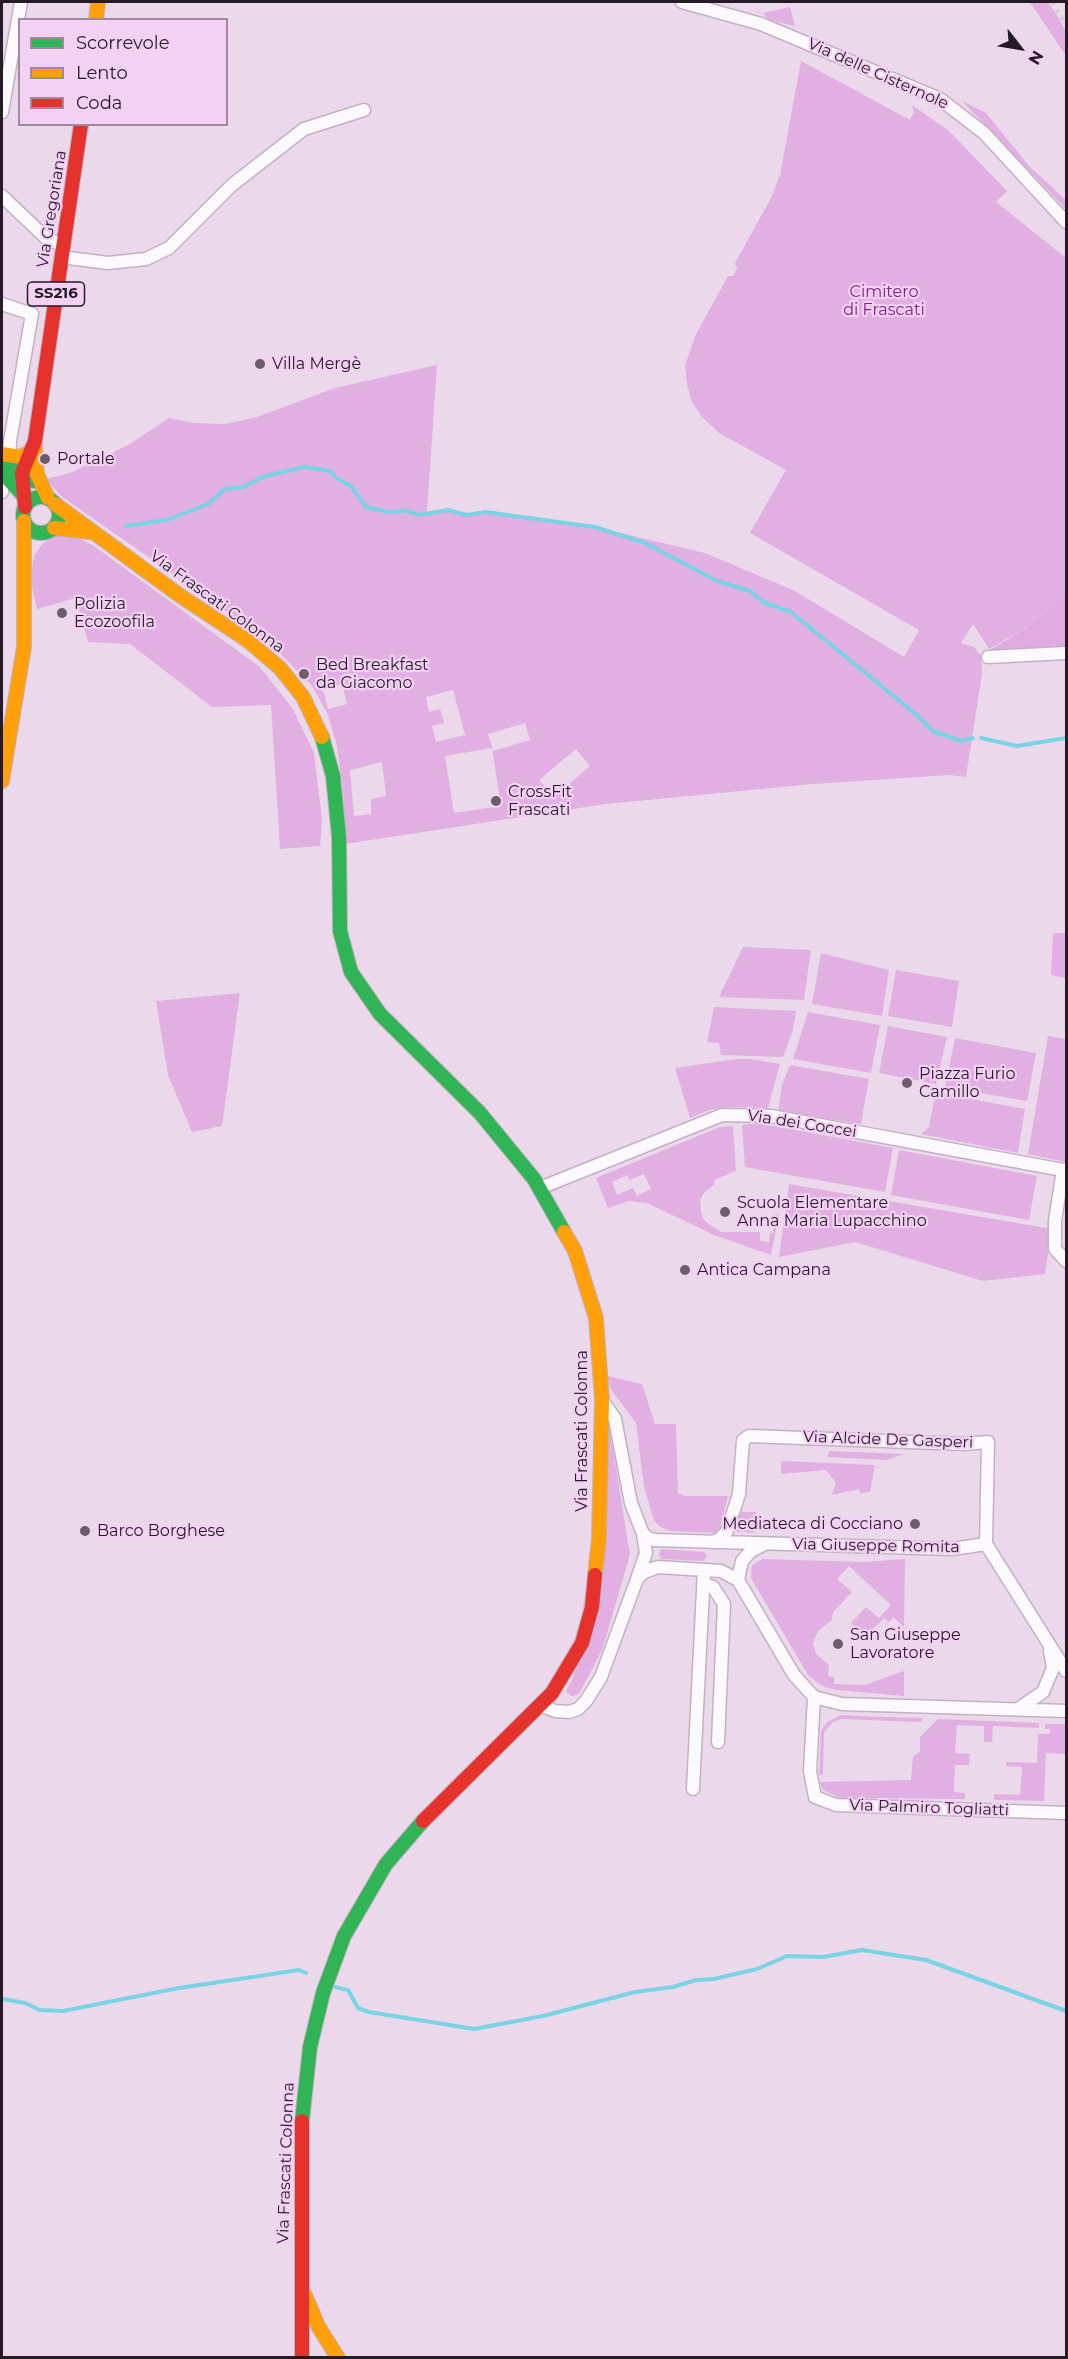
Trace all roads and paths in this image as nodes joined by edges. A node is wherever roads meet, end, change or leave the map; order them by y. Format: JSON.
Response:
{"nodes":[{"id":1,"x":21,"y":2,"type":"edge"},
{"id":2,"x":98,"y":2,"type":"edge"},
{"id":3,"x":682,"y":2,"type":"edge"},
{"id":4,"x":18,"y":18,"type":"edge"},
{"id":5,"x":96,"y":18,"type":"edge"},
{"id":6,"x":18,"y":19,"type":"edge"},
{"id":7,"x":364,"y":110,"type":"dead end"},
{"id":8,"x":2,"y":112,"type":"edge"},
{"id":9,"x":81,"y":126,"type":"edge"},
{"id":10,"x":3,"y":195,"type":"edge"},
{"id":11,"x":1066,"y":222,"type":"edge"},
{"id":12,"x":62,"y":251,"type":"junction"},
{"id":13,"x":2,"y":304,"type":"edge"},
{"id":14,"x":33,"y":446,"type":"junction"},
{"id":15,"x":5,"y":462,"type":"edge"},
{"id":16,"x":22,"y":473,"type":"junction"},
{"id":17,"x":49,"y":497,"type":"junction"},
{"id":18,"x":24,"y":507,"type":"junction"},
{"id":19,"x":50,"y":530,"type":"junction"},
{"id":20,"x":93,"y":533,"type":"junction"},
{"id":21,"x":23,"y":570,"type":"junction"},
{"id":22,"x":1066,"y":653,"type":"edge"},
{"id":23,"x":988,"y":657,"type":"dead end"},
{"id":24,"x":2,"y":781,"type":"edge"},
{"id":25,"x":1065,"y":1169,"type":"edge"},
{"id":26,"x":540,"y":1188,"type":"junction"},
{"id":27,"x":1066,"y":1261,"type":"edge"},
{"id":28,"x":602,"y":1400,"type":"junction"},
{"id":29,"x":643,"y":1534,"type":"junction"},
{"id":30,"x":711,"y":1542,"type":"junction"},
{"id":31,"x":766,"y":1544,"type":"junction"},
{"id":32,"x":986,"y":1544,"type":"junction"},
{"id":33,"x":704,"y":1570,"type":"junction"},
{"id":34,"x":734,"y":1577,"type":"junction"},
{"id":35,"x":637,"y":1579,"type":"junction"},
{"id":36,"x":703,"y":1584,"type":"junction"},
{"id":37,"x":1049,"y":1646,"type":"junction"},
{"id":38,"x":1066,"y":1671,"type":"edge"},
{"id":39,"x":814,"y":1697,"type":"junction"},
{"id":40,"x":540,"y":1705,"type":"junction"},
{"id":41,"x":1017,"y":1709,"type":"junction"},
{"id":42,"x":1066,"y":1711,"type":"edge"},
{"id":43,"x":718,"y":1742,"type":"dead end"},
{"id":44,"x":693,"y":1789,"type":"dead end"},
{"id":45,"x":1066,"y":1813,"type":"edge"},
{"id":46,"x":301,"y":2286,"type":"junction"},
{"id":47,"x":326,"y":2339,"type":"junction"},
{"id":48,"x":302,"y":2352,"type":"edge"},
{"id":49,"x":338,"y":2358,"type":"edge"}],
"edges":[{"from":1,"to":4,"type":"street"},
{"from":2,"to":5,"type":"street"},
{"from":3,"to":11,"type":"street","name":"Via delle Cisternole"},
{"from":6,"to":8,"type":"street"},
{"from":7,"to":12,"type":"street"},
{"from":9,"to":12,"type":"street","name":"Via Gregoriana","number":"SS216"},
{"from":10,"to":12,"type":"street"},
{"from":12,"to":14,"type":"street","name":"Via Gregoriana","number":"SS216"},
{"from":13,"to":15,"type":"street"},
{"from":14,"to":15,"type":"street"},
{"from":14,"to":16,"type":"street","name":"Via Gregoriana"},
{"from":14,"to":17,"type":"street","name":"Via Gregoriana"},
{"from":15,"to":16,"type":"street","name":"Via Frascati Colonna"},
{"from":15,"to":18,"type":"street"},
{"from":16,"to":17,"type":"street","name":"Via Frascati Colonna"},
{"from":16,"to":18,"type":"street","name":"Via Gregoriana"},
{"from":17,"to":18,"type":"street"},
{"from":17,"to":19,"type":"street"},
{"from":17,"to":20,"type":"street","name":"Via Frascati Colonna"},
{"from":18,"to":19,"type":"street"},
{"from":18,"to":21,"type":"street","name":"Via Gregoriana"},
{"from":19,"to":20,"type":"street","name":"Via Frascati Colonna"},
{"from":19,"to":21,"type":"street"},
{"from":20,"to":26,"type":"street","name":"Via Frascati Colonna"},
{"from":21,"to":24,"type":"street","name":"Via Gregoriana"},
{"from":22,"to":23,"type":"street"},
{"from":25,"to":26,"type":"street","name":"Via dei Coccei"},
{"from":25,"to":27,"type":"street"},
{"from":26,"to":28,"type":"street","name":"Via Frascati Colonna"},
{"from":28,"to":29,"type":"street"},
{"from":28,"to":40,"type":"street","name":"Via Frascati Colonna"},
{"from":29,"to":30,"type":"street","name":"Via Giuseppe Romita"},
{"from":29,"to":35,"type":"street"},
{"from":30,"to":31,"type":"street","name":"Via Giuseppe Romita"},
{"from":30,"to":32,"type":"street","name":"Via Alcide De Gasperi"},
{"from":31,"to":32,"type":"street","name":"Via Giuseppe Romita"},
{"from":31,"to":34,"type":"street"},
{"from":32,"to":37,"type":"street"},
{"from":33,"to":34,"type":"street"},
{"from":33,"to":35,"type":"street"},
{"from":33,"to":36,"type":"street"},
{"from":34,"to":39,"type":"street"},
{"from":35,"to":40,"type":"street"},
{"from":36,"to":43,"type":"street"},
{"from":36,"to":44,"type":"street"},
{"from":37,"to":38,"type":"street"},
{"from":37,"to":41,"type":"street"},
{"from":39,"to":41,"type":"street"},
{"from":39,"to":45,"type":"street","name":"Via Palmiro Togliatti"},
{"from":40,"to":46,"type":"street","name":"Via Frascati Colonna"},
{"from":41,"to":42,"type":"street"},
{"from":46,"to":47,"type":"street","name":"Via Frascati Colonna"},
{"from":46,"to":48,"type":"street","name":"Via Frascati Colonna"},
{"from":47,"to":48,"type":"street"},
{"from":47,"to":49,"type":"street","name":"Via Frascati Colonna"}]}
